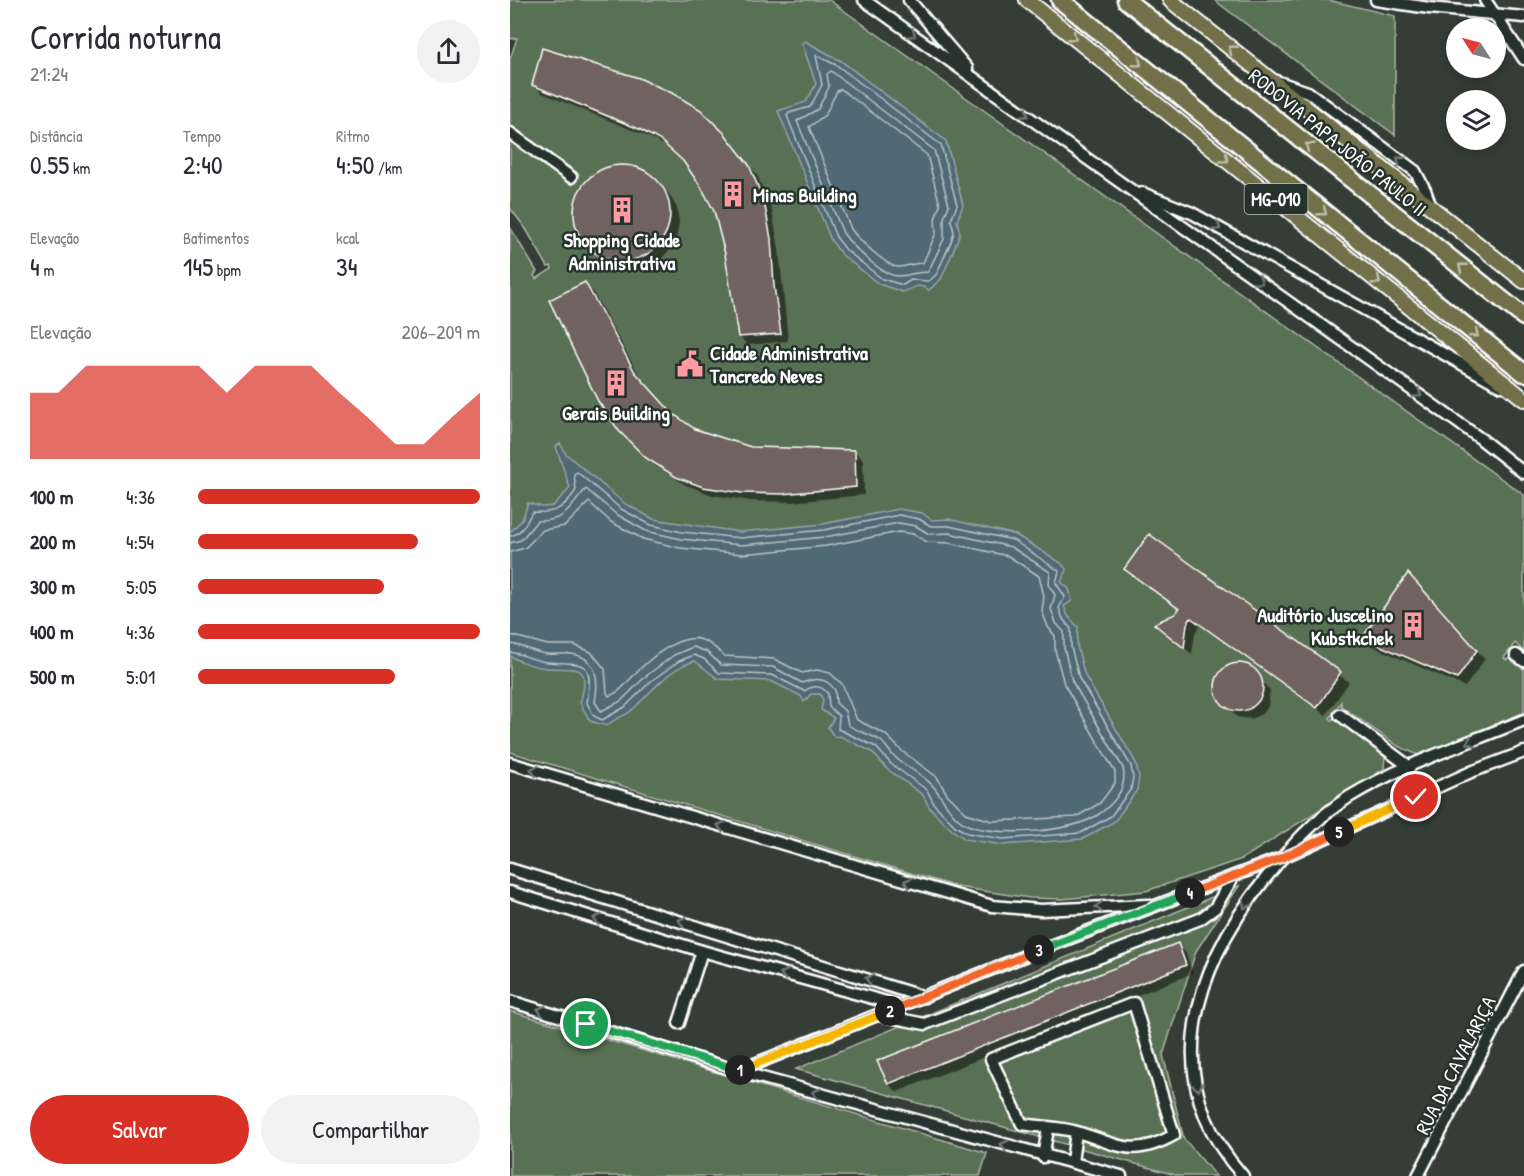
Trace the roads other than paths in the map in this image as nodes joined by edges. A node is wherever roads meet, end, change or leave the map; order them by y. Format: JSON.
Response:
{"nodes":[{"id":1,"x":864,"y":0,"type":"edge"},
{"id":2,"x":909,"y":0,"type":"edge"},
{"id":3,"x":1027,"y":0,"type":"edge"},
{"id":4,"x":1060,"y":0,"type":"edge"},
{"id":5,"x":1126,"y":0,"type":"edge"},
{"id":6,"x":1170,"y":0,"type":"edge"},
{"id":7,"x":1376,"y":0,"type":"edge"},
{"id":8,"x":1485,"y":0,"type":"edge"},
{"id":9,"x":1494,"y":14,"type":"junction"},
{"id":10,"x":1524,"y":17,"type":"edge"},
{"id":11,"x":1524,"y":59,"type":"edge"},
{"id":12,"x":978,"y":80,"type":"junction"},
{"id":13,"x":510,"y":133,"type":"edge"},
{"id":14,"x":571,"y":177,"type":"dead end"},
{"id":15,"x":1125,"y":187,"type":"junction"},
{"id":16,"x":1524,"y":282,"type":"edge"},
{"id":17,"x":1524,"y":317,"type":"edge"},
{"id":18,"x":1524,"y":373,"type":"edge"},
{"id":19,"x":1524,"y":399,"type":"edge"},
{"id":20,"x":1524,"y":473,"type":"edge"},
{"id":21,"x":1340,"y":715,"type":"dead end"},
{"id":22,"x":1524,"y":720,"type":"edge"},
{"id":23,"x":1524,"y":752,"type":"edge"},
{"id":24,"x":510,"y":763,"type":"edge"},
{"id":25,"x":1410,"y":767,"type":"junction"},
{"id":26,"x":1281,"y":858,"type":"junction"},
{"id":27,"x":510,"y":869,"type":"edge"},
{"id":28,"x":1233,"y":877,"type":"junction"},
{"id":29,"x":510,"y":892,"type":"edge"},
{"id":30,"x":1157,"y":905,"type":"junction"},
{"id":31,"x":702,"y":951,"type":"junction"},
{"id":32,"x":1524,"y":971,"type":"edge"},
{"id":33,"x":924,"y":997,"type":"junction"},
{"id":34,"x":510,"y":1001,"type":"edge"},
{"id":35,"x":901,"y":1006,"type":"junction"},
{"id":36,"x":879,"y":1015,"type":"junction"},
{"id":37,"x":679,"y":1023,"type":"dead end"},
{"id":38,"x":737,"y":1071,"type":"junction"},
{"id":39,"x":1048,"y":1129,"type":"junction"},
{"id":40,"x":1076,"y":1132,"type":"junction"},
{"id":41,"x":1043,"y":1156,"type":"junction"},
{"id":42,"x":1072,"y":1162,"type":"junction"},
{"id":43,"x":1121,"y":1176,"type":"edge"},
{"id":44,"x":1243,"y":1176,"type":"edge"},
{"id":45,"x":1418,"y":1176,"type":"edge"}],
"edges":[{"from":1,"to":12,"type":"street","one_way":true},
{"from":2,"to":12,"type":"street"},
{"from":3,"to":19,"type":"main road","number":"MG-010","one_way":true},
{"from":4,"to":18,"type":"highway","number":"MG-010","one_way":true},
{"from":17,"to":5,"type":"highway","name":"RODOVIA PAPA JOÃO PAULO II","one_way":true},
{"from":16,"to":6,"type":"main road","one_way":true},
{"from":7,"to":9,"type":"street"},
{"from":8,"to":9,"type":"street"},
{"from":9,"to":10,"type":"street"},
{"from":9,"to":11,"type":"street"},
{"from":12,"to":15,"type":"street","one_way":true},
{"from":13,"to":14,"type":"street"},
{"from":15,"to":19,"type":"street","one_way":true},
{"from":15,"to":20,"type":"street","one_way":true},
{"from":21,"to":25,"type":"street"},
{"from":22,"to":25,"type":"street","one_way":true},
{"from":23,"to":26,"type":"street"},
{"from":30,"to":24,"type":"street","one_way":true},
{"from":25,"to":26,"type":"street"},
{"from":26,"to":28,"type":"street"},
{"from":26,"to":44,"type":"street","one_way":true},
{"from":33,"to":27,"type":"street","one_way":true},
{"from":28,"to":30,"type":"street"},
{"from":28,"to":36,"type":"street"},
{"from":31,"to":29,"type":"street","one_way":true},
{"from":30,"to":33,"type":"street"},
{"from":35,"to":31,"type":"street","one_way":true},
{"from":31,"to":37,"type":"street"},
{"from":32,"to":45,"type":"street","name":"RUA DA CAVALARIÇA"},
{"from":33,"to":35,"type":"street"},
{"from":38,"to":34,"type":"street","one_way":true},
{"from":35,"to":36,"type":"street"},
{"from":36,"to":38,"type":"street"},
{"from":41,"to":38,"type":"street","one_way":true},
{"from":39,"to":40,"type":"street"},
{"from":39,"to":40,"type":"street"},
{"from":39,"to":41,"type":"street"},
{"from":40,"to":42,"type":"street"},
{"from":41,"to":42,"type":"street"},
{"from":42,"to":43,"type":"street"}]}
